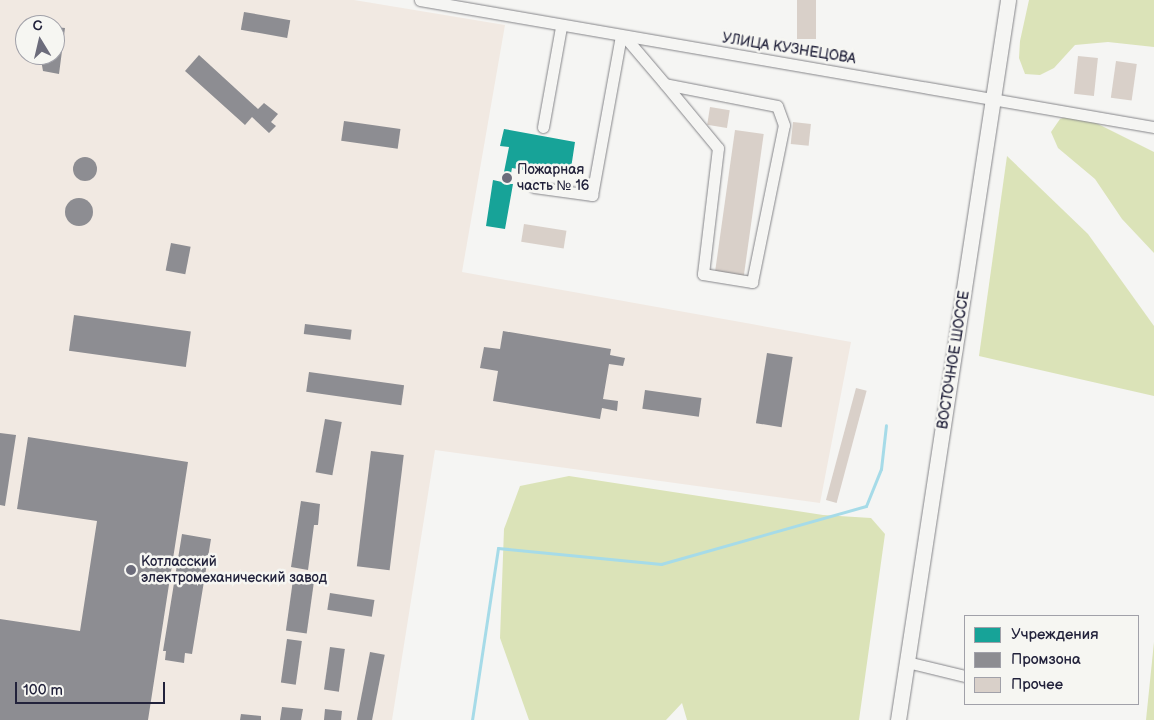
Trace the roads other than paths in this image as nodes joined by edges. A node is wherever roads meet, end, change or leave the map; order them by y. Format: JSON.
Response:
{"nodes":[{"id":1,"x":420,"y":0,"type":"edge"},
{"id":2,"x":1008,"y":0,"type":"edge"},
{"id":3,"x":562,"y":26,"type":"junction"},
{"id":4,"x":624,"y":37,"type":"junction"},
{"id":5,"x":665,"y":84,"type":"junction"},
{"id":6,"x":994,"y":98,"type":"junction"},
{"id":7,"x":544,"y":127,"type":"dead end"},
{"id":8,"x":1154,"y":127,"type":"edge"},
{"id":9,"x":534,"y":187,"type":"dead end"},
{"id":10,"x":907,"y":662,"type":"junction"},
{"id":11,"x":964,"y":676,"type":"edge"},
{"id":12,"x":898,"y":720,"type":"edge"}],
"edges":[{"from":1,"to":3,"type":"street","name":"УЛИЦА КУЗНЕЦОВА"},
{"from":2,"to":6,"type":"main road","name":"ВОСТОЧНОЕ ШОССЕ"},
{"from":3,"to":4,"type":"street","name":"УЛИЦА КУЗНЕЦОВА"},
{"from":3,"to":7,"type":"street"},
{"from":4,"to":5,"type":"street"},
{"from":4,"to":6,"type":"street","name":"УЛИЦА КУЗНЕЦОВА"},
{"from":4,"to":9,"type":"street"},
{"from":5,"to":5,"type":"street"},
{"from":6,"to":8,"type":"street","name":"УЛИЦА КУЗНЕЦОВА"},
{"from":6,"to":10,"type":"main road","name":"ВОСТОЧНОЕ ШОССЕ"},
{"from":10,"to":11,"type":"street"},
{"from":10,"to":12,"type":"main road","name":"ВОСТОЧНОЕ ШОССЕ"}]}
